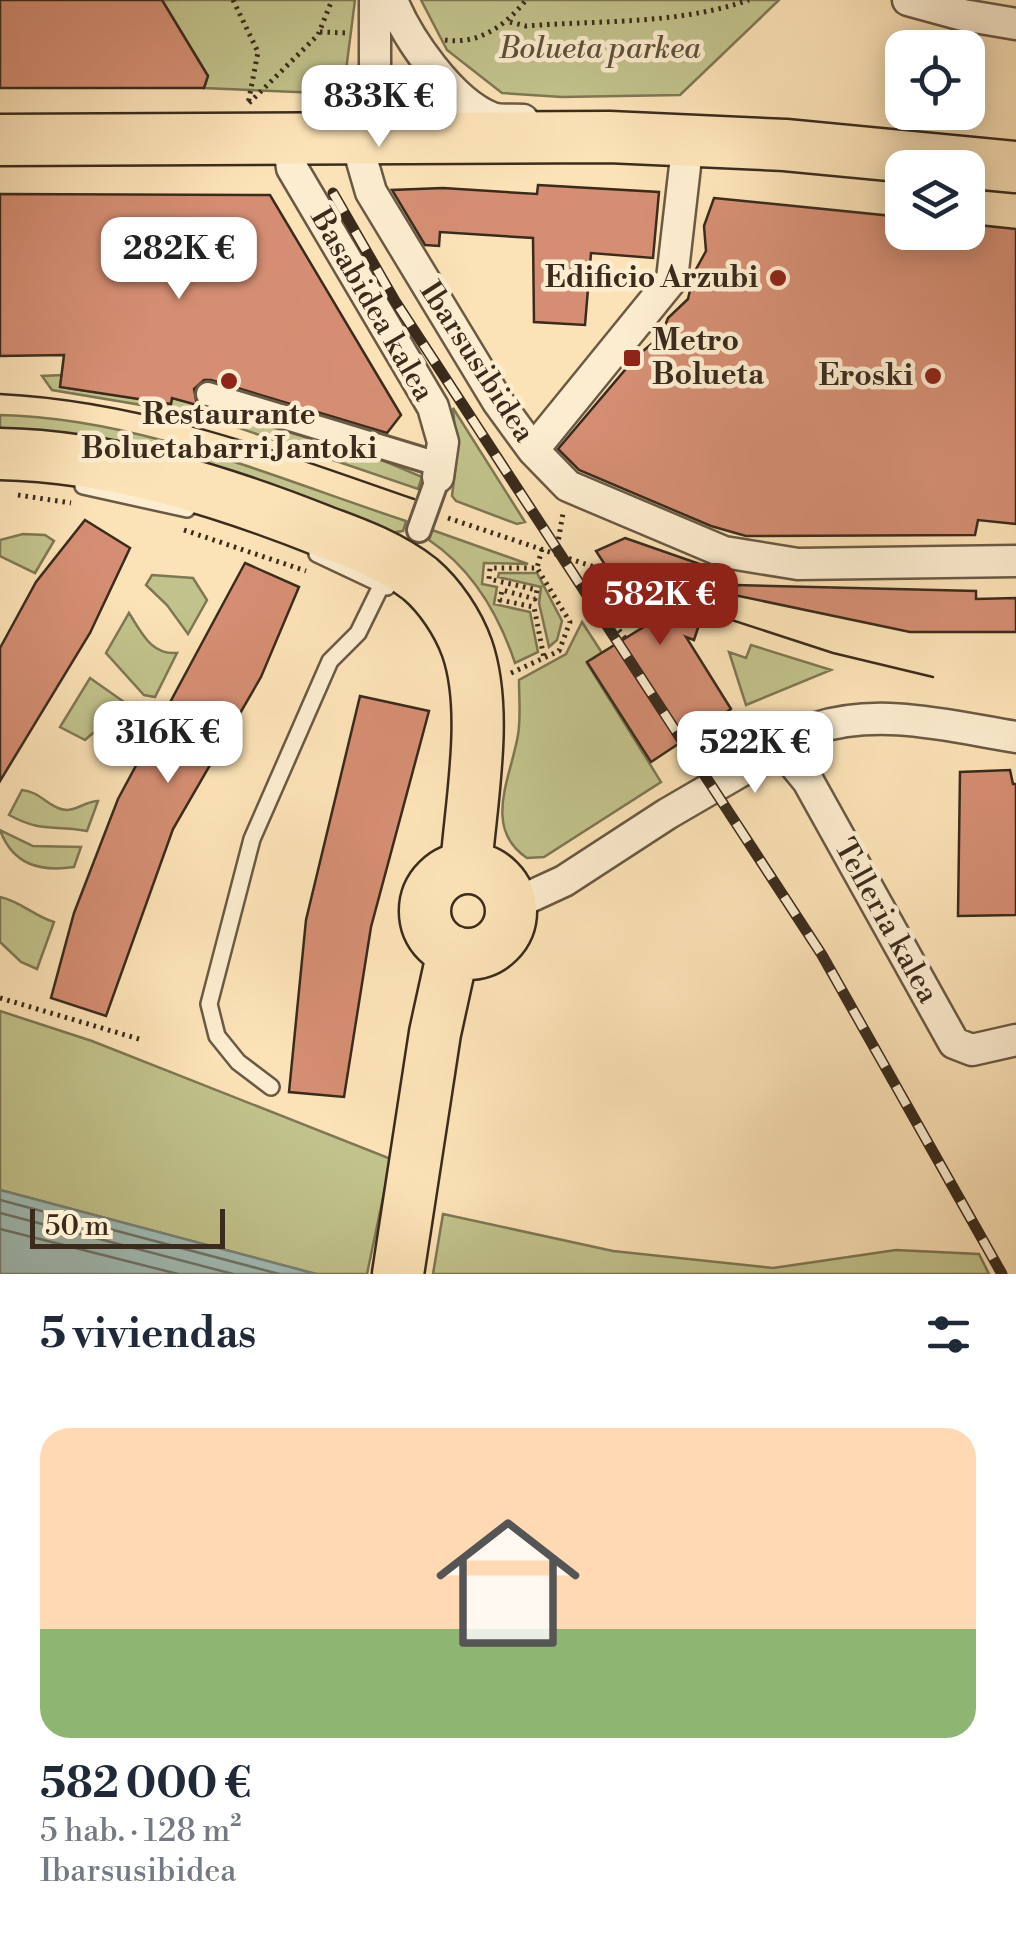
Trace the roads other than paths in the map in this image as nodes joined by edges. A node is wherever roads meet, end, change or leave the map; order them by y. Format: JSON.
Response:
{"nodes":[{"id":1,"x":375,"y":0,"type":"edge"},
{"id":2,"x":392,"y":0,"type":"edge"},
{"id":3,"x":908,"y":0,"type":"edge"},
{"id":4,"x":1016,"y":24,"type":"edge"},
{"id":5,"x":375,"y":76,"type":"junction"},
{"id":6,"x":445,"y":80,"type":"junction"},
{"id":7,"x":338,"y":132,"type":"junction"},
{"id":8,"x":609,"y":137,"type":"junction"},
{"id":9,"x":0,"y":140,"type":"edge"},
{"id":10,"x":688,"y":140,"type":"junction"},
{"id":11,"x":1016,"y":167,"type":"edge"},
{"id":12,"x":208,"y":394,"type":"dead end"},
{"id":13,"x":533,"y":450,"type":"junction"},
{"id":14,"x":0,"y":454,"type":"edge"},
{"id":15,"x":439,"y":471,"type":"junction"},
{"id":16,"x":72,"y":484,"type":"dead end"},
{"id":17,"x":206,"y":515,"type":"dead end"},
{"id":18,"x":423,"y":520,"type":"road end"},
{"id":19,"x":306,"y":549,"type":"dead end"},
{"id":20,"x":1016,"y":560,"type":"edge"},
{"id":21,"x":411,"y":598,"type":"junction"},
{"id":22,"x":1016,"y":737,"type":"edge"},
{"id":23,"x":781,"y":748,"type":"junction"},
{"id":24,"x":466,"y":868,"type":"junction"},
{"id":25,"x":524,"y":911,"type":"junction"},
{"id":26,"x":469,"y":961,"type":"junction"},
{"id":27,"x":1016,"y":1040,"type":"edge"},
{"id":28,"x":272,"y":1088,"type":"dead end"},
{"id":29,"x":398,"y":1274,"type":"edge"}],
"edges":[{"from":1,"to":5,"type":"street"},
{"from":2,"to":6,"type":"street"},
{"from":3,"to":4,"type":"street"},
{"from":5,"to":6,"type":"street"},
{"from":5,"to":7,"type":"street"},
{"from":6,"to":8,"type":"street"},
{"from":7,"to":8,"type":"main road"},
{"from":7,"to":9,"type":"main road"},
{"from":7,"to":13,"type":"street","name":"Ibarsusibidea"},
{"from":7,"to":15,"type":"street","name":"Basabidea kalea"},
{"from":8,"to":10,"type":"main road"},
{"from":10,"to":11,"type":"main road"},
{"from":10,"to":13,"type":"street"},
{"from":12,"to":15,"type":"street"},
{"from":13,"to":20,"type":"street","name":"Ibarsusibidea"},
{"from":14,"to":21,"type":"main road"},
{"from":15,"to":18,"type":"street","name":"Basabidea kalea"},
{"from":16,"to":17,"type":"lane"},
{"from":19,"to":21,"type":"lane"},
{"from":21,"to":24,"type":"main road"},
{"from":21,"to":28,"type":"lane"},
{"from":22,"to":23,"type":"street"},
{"from":23,"to":25,"type":"street"},
{"from":23,"to":27,"type":"street","name":"Telleria kalea"},
{"from":24,"to":25,"type":"main road"},
{"from":24,"to":26,"type":"main road"},
{"from":25,"to":26,"type":"main road"},
{"from":26,"to":29,"type":"main road"}]}
